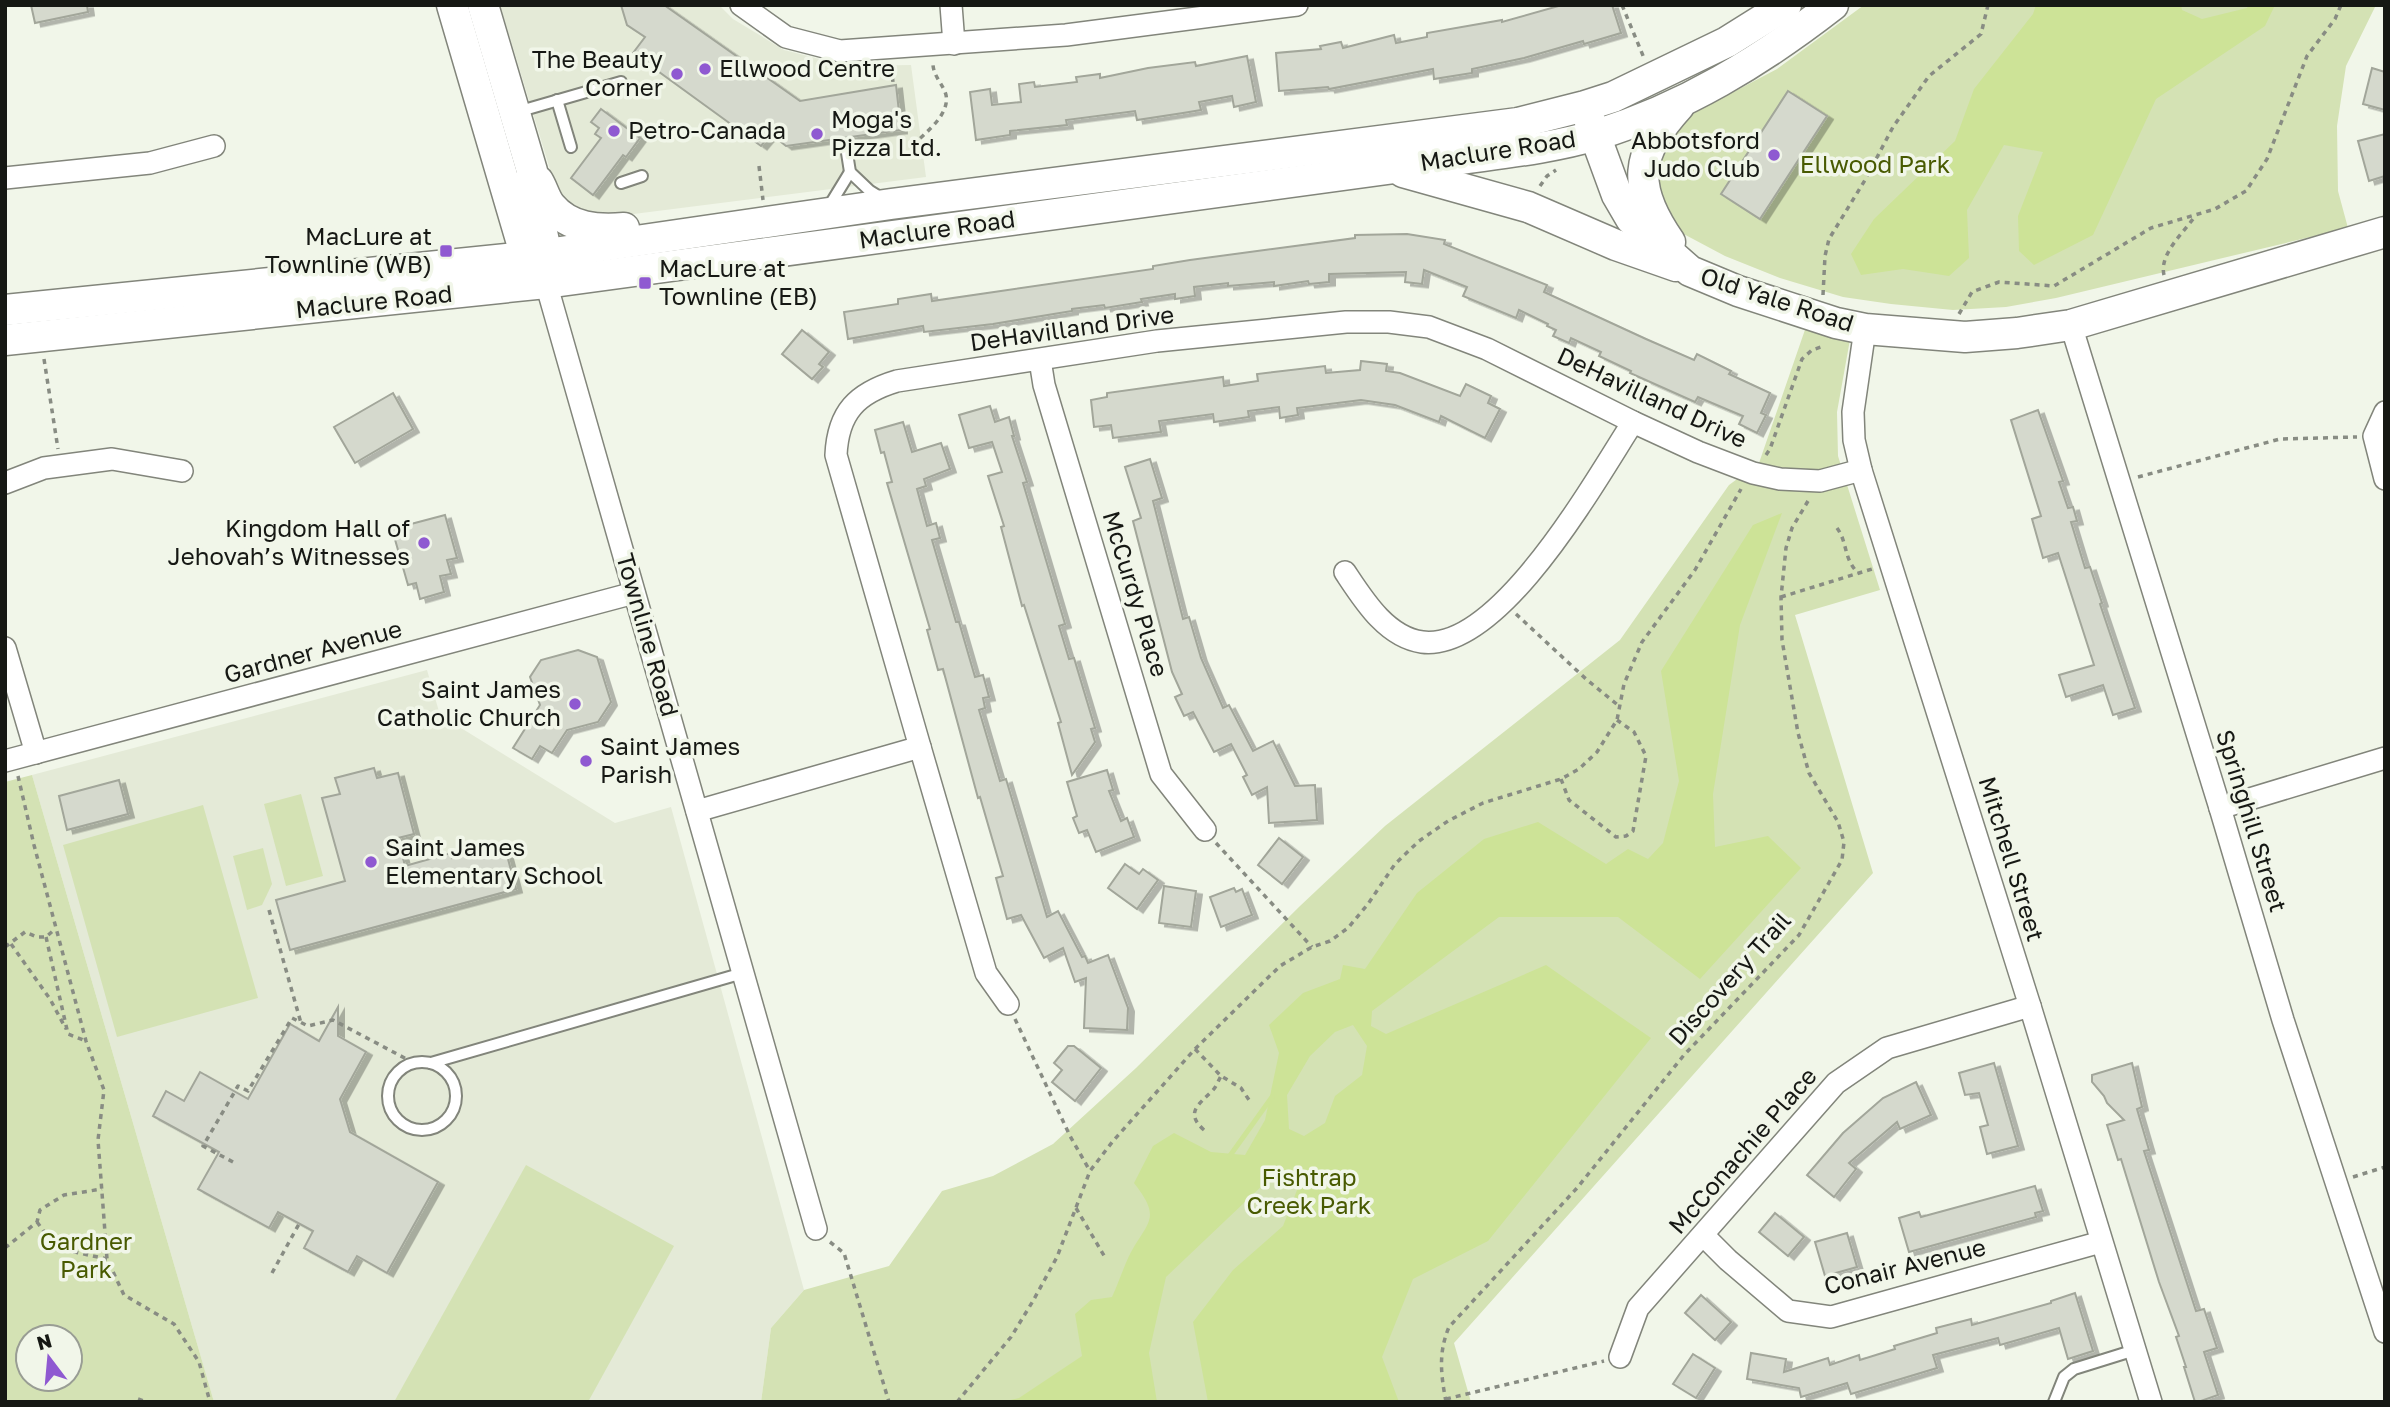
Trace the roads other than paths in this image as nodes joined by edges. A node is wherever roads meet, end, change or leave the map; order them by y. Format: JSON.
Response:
{"nodes":[{"id":1,"x":452,"y":5,"type":"edge"},
{"id":2,"x":483,"y":5,"type":"edge"},
{"id":3,"x":741,"y":5,"type":"edge"},
{"id":4,"x":951,"y":5,"type":"edge"},
{"id":5,"x":1297,"y":5,"type":"edge"},
{"id":6,"x":1786,"y":5,"type":"edge"},
{"id":7,"x":1833,"y":5,"type":"edge"},
{"id":8,"x":954,"y":44,"type":"junction"},
{"id":9,"x":621,"y":82,"type":"dead end"},
{"id":10,"x":557,"y":100,"type":"junction"},
{"id":11,"x":1683,"y":102,"type":"junction"},
{"id":12,"x":1585,"y":106,"type":"junction"},
{"id":13,"x":514,"y":113,"type":"junction"},
{"id":14,"x":1595,"y":135,"type":"junction"},
{"id":15,"x":214,"y":146,"type":"dead end"},
{"id":16,"x":571,"y":147,"type":"dead end"},
{"id":17,"x":847,"y":153,"type":"dead end"},
{"id":18,"x":1389,"y":168,"type":"junction"},
{"id":19,"x":532,"y":172,"type":"junction"},
{"id":20,"x":850,"y":172,"type":"junction"},
{"id":21,"x":642,"y":176,"type":"dead end"},
{"id":22,"x":5,"y":178,"type":"edge"},
{"id":23,"x":621,"y":183,"type":"dead end"},
{"id":24,"x":891,"y":204,"type":"junction"},
{"id":25,"x":822,"y":214,"type":"junction"},
{"id":26,"x":2385,"y":232,"type":"edge"},
{"id":27,"x":678,"y":235,"type":"junction"},
{"id":28,"x":540,"y":265,"type":"junction"},
{"id":29,"x":1690,"y":271,"type":"junction"},
{"id":30,"x":5,"y":310,"type":"edge"},
{"id":31,"x":2071,"y":325,"type":"junction"},
{"id":32,"x":5,"y":340,"type":"edge"},
{"id":33,"x":1863,"y":343,"type":"junction"},
{"id":34,"x":1040,"y":360,"type":"junction"},
{"id":35,"x":2385,"y":412,"type":"edge"},
{"id":36,"x":1633,"y":422,"type":"junction"},
{"id":37,"x":1861,"y":470,"type":"junction"},
{"id":38,"x":182,"y":471,"type":"dead end"},
{"id":39,"x":2385,"y":479,"type":"edge"},
{"id":40,"x":5,"y":483,"type":"edge"},
{"id":41,"x":1345,"y":572,"type":"dead end"},
{"id":42,"x":634,"y":593,"type":"junction"},
{"id":43,"x":5,"y":648,"type":"edge"},
{"id":44,"x":919,"y":747,"type":"junction"},
{"id":45,"x":36,"y":753,"type":"junction"},
{"id":46,"x":2385,"y":758,"type":"edge"},
{"id":47,"x":10,"y":760,"type":"edge"},
{"id":48,"x":2220,"y":808,"type":"junction"},
{"id":49,"x":697,"y":811,"type":"junction"},
{"id":50,"x":1205,"y":830,"type":"road end"},
{"id":51,"x":743,"y":973,"type":"junction"},
{"id":52,"x":1008,"y":1004,"type":"road end"},
{"id":53,"x":2030,"y":1006,"type":"junction"},
{"id":54,"x":431,"y":1063,"type":"junction"},
{"id":55,"x":816,"y":1229,"type":"road end"},
{"id":56,"x":1704,"y":1236,"type":"junction"},
{"id":57,"x":2102,"y":1242,"type":"junction"},
{"id":58,"x":2385,"y":1332,"type":"edge"},
{"id":59,"x":2135,"y":1350,"type":"junction"},
{"id":60,"x":1620,"y":1357,"type":"road end"},
{"id":61,"x":2054,"y":1402,"type":"edge"},
{"id":62,"x":2151,"y":1402,"type":"edge"}],
"edges":[{"from":1,"to":28,"type":"main road","name":"Townline Road"},
{"from":2,"to":13,"type":"main road","name":"Townline Road"},
{"from":3,"to":8,"type":"street"},
{"from":4,"to":8,"type":"street"},
{"from":5,"to":8,"type":"street"},
{"from":6,"to":12,"type":"main road","name":"Maclure Road"},
{"from":7,"to":11,"type":"main road","name":"Maclure Road"},
{"from":9,"to":10,"type":"lane"},
{"from":10,"to":13,"type":"lane"},
{"from":10,"to":16,"type":"lane"},
{"from":11,"to":14,"type":"main road","name":"Maclure Road"},
{"from":11,"to":29,"type":"main road"},
{"from":12,"to":14,"type":"main road","name":"Old Yale Road"},
{"from":12,"to":24,"type":"main road","name":"Maclure Road"},
{"from":13,"to":19,"type":"main road","name":"Townline Road"},
{"from":14,"to":18,"type":"main road","name":"Maclure Road"},
{"from":14,"to":29,"type":"main road","name":"Old Yale Road"},
{"from":15,"to":22,"type":"street"},
{"from":17,"to":20,"type":"lane"},
{"from":18,"to":28,"type":"main road","name":"Maclure Road"},
{"from":18,"to":29,"type":"main road"},
{"from":19,"to":27,"type":"main road"},
{"from":19,"to":28,"type":"main road","name":"Townline Road"},
{"from":20,"to":24,"type":"lane"},
{"from":20,"to":25,"type":"lane"},
{"from":21,"to":23,"type":"lane"},
{"from":24,"to":25,"type":"main road","name":"Maclure Road"},
{"from":25,"to":27,"type":"main road","name":"Maclure Road"},
{"from":26,"to":31,"type":"main road","name":"Old Yale Road"},
{"from":27,"to":28,"type":"main road","name":"Maclure Road"},
{"from":28,"to":30,"type":"main road","name":"Maclure Road"},
{"from":28,"to":32,"type":"main road","name":"Maclure Road"},
{"from":28,"to":42,"type":"street","name":"Townline Road"},
{"from":29,"to":33,"type":"main road","name":"Old Yale Road"},
{"from":31,"to":33,"type":"main road","name":"Old Yale Road"},
{"from":31,"to":48,"type":"street","name":"Springhill Street"},
{"from":33,"to":37,"type":"street","name":"Mitchell Street"},
{"from":34,"to":36,"type":"street","name":"DeHavilland Drive"},
{"from":34,"to":44,"type":"street","name":"DeHavilland Drive"},
{"from":34,"to":50,"type":"street","name":"McCurdy Place"},
{"from":35,"to":39,"type":"street"},
{"from":36,"to":37,"type":"street","name":"DeHavilland Drive"},
{"from":36,"to":41,"type":"street"},
{"from":37,"to":53,"type":"street","name":"Mitchell Street"},
{"from":38,"to":40,"type":"street"},
{"from":42,"to":45,"type":"street","name":"Gardner Avenue"},
{"from":42,"to":49,"type":"street","name":"Townline Road"},
{"from":43,"to":45,"type":"street"},
{"from":44,"to":49,"type":"street"},
{"from":44,"to":52,"type":"street","name":"DeHavilland Drive"},
{"from":45,"to":47,"type":"street","name":"Gardner Avenue"},
{"from":46,"to":48,"type":"street"},
{"from":48,"to":58,"type":"street","name":"Springhill Street"},
{"from":49,"to":51,"type":"street","name":"Townline Road"},
{"from":51,"to":54,"type":"lane"},
{"from":51,"to":55,"type":"street","name":"Townline Road"},
{"from":53,"to":56,"type":"street","name":"McConachie Place"},
{"from":53,"to":57,"type":"street","name":"Mitchell Street"},
{"from":54,"to":54,"type":"lane"},
{"from":56,"to":57,"type":"street","name":"Conair Avenue"},
{"from":56,"to":60,"type":"street","name":"McConachie Place"},
{"from":57,"to":59,"type":"street","name":"Mitchell Street"},
{"from":59,"to":61,"type":"lane"},
{"from":59,"to":62,"type":"street","name":"Mitchell Street"}]}
